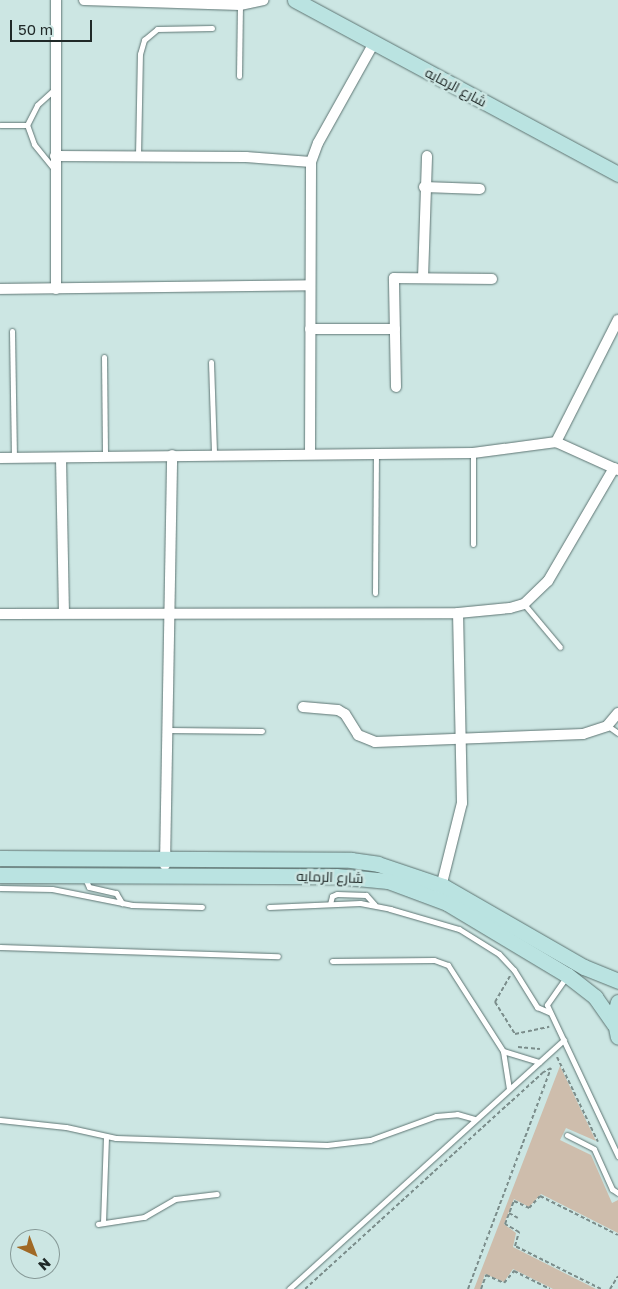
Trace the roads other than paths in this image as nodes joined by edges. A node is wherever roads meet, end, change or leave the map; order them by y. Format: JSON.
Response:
{"nodes":[{"id":1,"x":56,"y":0,"type":"edge"},
{"id":2,"x":84,"y":0,"type":"edge"},
{"id":3,"x":263,"y":0,"type":"edge"},
{"id":4,"x":295,"y":0,"type":"edge"},
{"id":5,"x":240,"y":5,"type":"junction"},
{"id":6,"x":212,"y":28,"type":"dead end"},
{"id":7,"x":374,"y":43,"type":"junction"},
{"id":8,"x":239,"y":76,"type":"dead end"},
{"id":9,"x":55,"y":89,"type":"junction"},
{"id":10,"x":0,"y":125,"type":"edge"},
{"id":11,"x":27,"y":125,"type":"junction"},
{"id":12,"x":55,"y":156,"type":"junction"},
{"id":13,"x":427,"y":156,"type":"dead end"},
{"id":14,"x":138,"y":157,"type":"junction"},
{"id":15,"x":311,"y":162,"type":"junction"},
{"id":16,"x":55,"y":170,"type":"junction"},
{"id":17,"x":618,"y":174,"type":"edge"},
{"id":18,"x":424,"y":187,"type":"junction"},
{"id":19,"x":480,"y":189,"type":"dead end"},
{"id":20,"x":423,"y":278,"type":"junction"},
{"id":21,"x":492,"y":279,"type":"dead end"},
{"id":22,"x":309,"y":285,"type":"junction"},
{"id":23,"x":0,"y":289,"type":"edge"},
{"id":24,"x":56,"y":289,"type":"junction"},
{"id":25,"x":618,"y":320,"type":"edge"},
{"id":26,"x":310,"y":329,"type":"junction"},
{"id":27,"x":395,"y":329,"type":"junction"},
{"id":28,"x":12,"y":331,"type":"dead end"},
{"id":29,"x":104,"y":357,"type":"dead end"},
{"id":30,"x":211,"y":362,"type":"dead end"},
{"id":31,"x":396,"y":387,"type":"dead end"},
{"id":32,"x":556,"y":442,"type":"junction"},
{"id":33,"x":376,"y":453,"type":"junction"},
{"id":34,"x":473,"y":453,"type":"junction"},
{"id":35,"x":214,"y":454,"type":"junction"},
{"id":36,"x":310,"y":454,"type":"junction"},
{"id":37,"x":172,"y":455,"type":"junction"},
{"id":38,"x":105,"y":457,"type":"junction"},
{"id":39,"x":0,"y":458,"type":"edge"},
{"id":40,"x":14,"y":458,"type":"junction"},
{"id":41,"x":61,"y":458,"type":"junction"},
{"id":42,"x":616,"y":469,"type":"edge"},
{"id":43,"x":473,"y":544,"type":"dead end"},
{"id":44,"x":375,"y":593,"type":"dead end"},
{"id":45,"x":524,"y":604,"type":"junction"},
{"id":46,"x":169,"y":611,"type":"junction"},
{"id":47,"x":458,"y":613,"type":"junction"},
{"id":48,"x":0,"y":614,"type":"edge"},
{"id":49,"x":64,"y":614,"type":"junction"},
{"id":50,"x":560,"y":647,"type":"dead end"},
{"id":51,"x":303,"y":707,"type":"dead end"},
{"id":52,"x":618,"y":713,"type":"edge"},
{"id":53,"x":607,"y":726,"type":"junction"},
{"id":54,"x":167,"y":730,"type":"junction"},
{"id":55,"x":262,"y":731,"type":"dead end"},
{"id":56,"x":618,"y":733,"type":"edge"},
{"id":57,"x":463,"y":736,"type":"junction"},
{"id":58,"x":0,"y":858,"type":"edge"},
{"id":59,"x":166,"y":858,"type":"junction"},
{"id":60,"x":165,"y":873,"type":"junction"},
{"id":61,"x":0,"y":875,"type":"edge"},
{"id":62,"x":84,"y":875,"type":"junction"},
{"id":63,"x":0,"y":888,"type":"edge"},
{"id":64,"x":440,"y":892,"type":"junction"},
{"id":65,"x":122,"y":904,"type":"junction"},
{"id":66,"x":330,"y":904,"type":"junction"},
{"id":67,"x":375,"y":905,"type":"junction"},
{"id":68,"x":202,"y":906,"type":"dead end"},
{"id":69,"x":270,"y":906,"type":"dead end"},
{"id":70,"x":0,"y":947,"type":"edge"},
{"id":71,"x":278,"y":956,"type":"dead end"},
{"id":72,"x":332,"y":962,"type":"dead end"},
{"id":73,"x":567,"y":976,"type":"junction"},
{"id":74,"x":618,"y":981,"type":"edge"},
{"id":75,"x":618,"y":1002,"type":"edge"},
{"id":76,"x":550,"y":1012,"type":"junction"},
{"id":77,"x":616,"y":1030,"type":"edge"},
{"id":78,"x":564,"y":1040,"type":"junction"},
{"id":79,"x":502,"y":1051,"type":"junction"},
{"id":80,"x":539,"y":1062,"type":"junction"},
{"id":81,"x":509,"y":1089,"type":"junction"},
{"id":82,"x":0,"y":1120,"type":"edge"},
{"id":83,"x":474,"y":1120,"type":"junction"},
{"id":84,"x":567,"y":1135,"type":"dead end"},
{"id":85,"x":106,"y":1136,"type":"junction"},
{"id":86,"x":618,"y":1156,"type":"edge"},
{"id":87,"x":618,"y":1193,"type":"edge"},
{"id":88,"x":217,"y":1194,"type":"dead end"},
{"id":89,"x":289,"y":1289,"type":"edge"}],
"edges":[{"from":1,"to":9,"type":"street"},
{"from":2,"to":5,"type":"street"},
{"from":3,"to":5,"type":"street"},
{"from":4,"to":7,"type":"street","name":"شارع الرمايه"},
{"from":5,"to":8,"type":"lane"},
{"from":6,"to":14,"type":"lane"},
{"from":7,"to":15,"type":"street"},
{"from":7,"to":17,"type":"street","name":"شارع الرمايه"},
{"from":9,"to":11,"type":"lane"},
{"from":9,"to":12,"type":"street"},
{"from":10,"to":11,"type":"lane"},
{"from":11,"to":16,"type":"lane"},
{"from":12,"to":14,"type":"street"},
{"from":12,"to":16,"type":"street"},
{"from":13,"to":18,"type":"street"},
{"from":14,"to":15,"type":"street"},
{"from":15,"to":22,"type":"street"},
{"from":16,"to":24,"type":"street"},
{"from":18,"to":19,"type":"street"},
{"from":18,"to":20,"type":"street"},
{"from":20,"to":21,"type":"street"},
{"from":20,"to":27,"type":"street"},
{"from":22,"to":24,"type":"street"},
{"from":22,"to":26,"type":"street"},
{"from":23,"to":24,"type":"street"},
{"from":25,"to":32,"type":"street"},
{"from":26,"to":27,"type":"street"},
{"from":26,"to":36,"type":"street"},
{"from":27,"to":31,"type":"street"},
{"from":28,"to":40,"type":"lane"},
{"from":29,"to":38,"type":"lane"},
{"from":30,"to":35,"type":"lane"},
{"from":32,"to":34,"type":"street"},
{"from":32,"to":42,"type":"street"},
{"from":33,"to":34,"type":"street"},
{"from":33,"to":36,"type":"street"},
{"from":33,"to":44,"type":"lane"},
{"from":34,"to":43,"type":"lane"},
{"from":35,"to":36,"type":"street"},
{"from":35,"to":37,"type":"street"},
{"from":37,"to":38,"type":"street"},
{"from":37,"to":46,"type":"street"},
{"from":38,"to":41,"type":"street"},
{"from":39,"to":40,"type":"street"},
{"from":40,"to":41,"type":"street"},
{"from":41,"to":49,"type":"street"},
{"from":42,"to":45,"type":"street"},
{"from":45,"to":47,"type":"street"},
{"from":45,"to":50,"type":"lane"},
{"from":46,"to":47,"type":"street"},
{"from":46,"to":49,"type":"street"},
{"from":46,"to":54,"type":"street"},
{"from":47,"to":57,"type":"street"},
{"from":48,"to":49,"type":"street"},
{"from":51,"to":57,"type":"street"},
{"from":52,"to":53,"type":"street"},
{"from":53,"to":56,"type":"lane"},
{"from":53,"to":57,"type":"street"},
{"from":54,"to":55,"type":"lane"},
{"from":54,"to":59,"type":"street"},
{"from":57,"to":64,"type":"street"},
{"from":58,"to":59,"type":"street","name":"شارع الرمايه"},
{"from":59,"to":60,"type":"street"},
{"from":59,"to":64,"type":"street","name":"شارع الرمايه"},
{"from":60,"to":62,"type":"street","name":"شارع الرمايه"},
{"from":60,"to":64,"type":"street","name":"شارع الرمايه"},
{"from":61,"to":62,"type":"street","name":"شارع الرمايه"},
{"from":62,"to":65,"type":"lane"},
{"from":63,"to":65,"type":"lane"},
{"from":64,"to":73,"type":"street","name":"شارع الرمايه"},
{"from":64,"to":74,"type":"street","name":"شارع الرمايه"},
{"from":65,"to":68,"type":"lane"},
{"from":66,"to":67,"type":"lane"},
{"from":66,"to":67,"type":"lane"},
{"from":66,"to":69,"type":"lane"},
{"from":67,"to":76,"type":"lane"},
{"from":70,"to":71,"type":"lane"},
{"from":72,"to":79,"type":"lane"},
{"from":73,"to":76,"type":"lane"},
{"from":73,"to":77,"type":"street","name":"شارع الرمايه"},
{"from":75,"to":77,"type":"street"},
{"from":76,"to":78,"type":"lane"},
{"from":78,"to":80,"type":"lane"},
{"from":78,"to":86,"type":"lane"},
{"from":79,"to":80,"type":"lane"},
{"from":79,"to":81,"type":"lane"},
{"from":80,"to":81,"type":"lane"},
{"from":81,"to":83,"type":"lane"},
{"from":82,"to":85,"type":"lane"},
{"from":83,"to":85,"type":"lane"},
{"from":83,"to":89,"type":"lane"},
{"from":84,"to":87,"type":"lane"},
{"from":85,"to":88,"type":"lane"}]}
